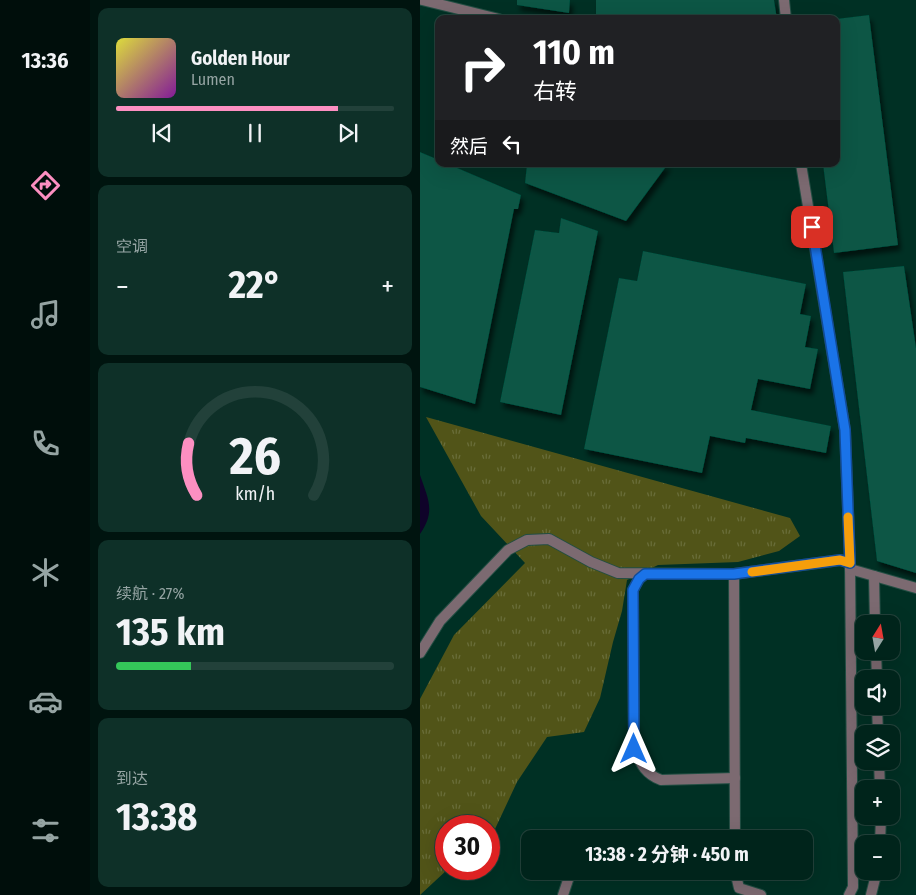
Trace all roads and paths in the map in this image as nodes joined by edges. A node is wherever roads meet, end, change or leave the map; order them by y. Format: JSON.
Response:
{"nodes":[{"id":1,"x":422,"y":0,"type":"edge"},
{"id":2,"x":784,"y":0,"type":"edge"},
{"id":3,"x":483,"y":15,"type":"edge"},
{"id":4,"x":786,"y":15,"type":"edge"},
{"id":5,"x":801,"y":167,"type":"edge"},
{"id":6,"x":850,"y":566,"type":"junction"},
{"id":7,"x":645,"y":574,"type":"junction"},
{"id":8,"x":734,"y":574,"type":"junction"},
{"id":9,"x":874,"y":576,"type":"junction"},
{"id":10,"x":916,"y":588,"type":"edge"},
{"id":11,"x":875,"y":615,"type":"edge"},
{"id":12,"x":420,"y":653,"type":"edge"},
{"id":13,"x":735,"y":778,"type":"junction"},
{"id":14,"x":735,"y":830,"type":"edge"},
{"id":15,"x":567,"y":880,"type":"edge"},
{"id":16,"x":737,"y":880,"type":"edge"},
{"id":17,"x":875,"y":880,"type":"edge"},
{"id":18,"x":563,"y":895,"type":"edge"},
{"id":19,"x":761,"y":895,"type":"edge"},
{"id":20,"x":849,"y":895,"type":"edge"},
{"id":21,"x":871,"y":895,"type":"edge"}],
"edges":[{"from":1,"to":3,"type":"street"},
{"from":2,"to":4,"type":"street"},
{"from":5,"to":6,"type":"street"},
{"from":6,"to":8,"type":"street"},
{"from":6,"to":9,"type":"street"},
{"from":6,"to":20,"type":"street"},
{"from":7,"to":8,"type":"street"},
{"from":7,"to":12,"type":"street"},
{"from":7,"to":13,"type":"street"},
{"from":8,"to":13,"type":"street"},
{"from":9,"to":10,"type":"street"},
{"from":9,"to":11,"type":"street"},
{"from":13,"to":14,"type":"street"},
{"from":15,"to":18,"type":"street"},
{"from":16,"to":19,"type":"street"},
{"from":17,"to":21,"type":"street"}]}
